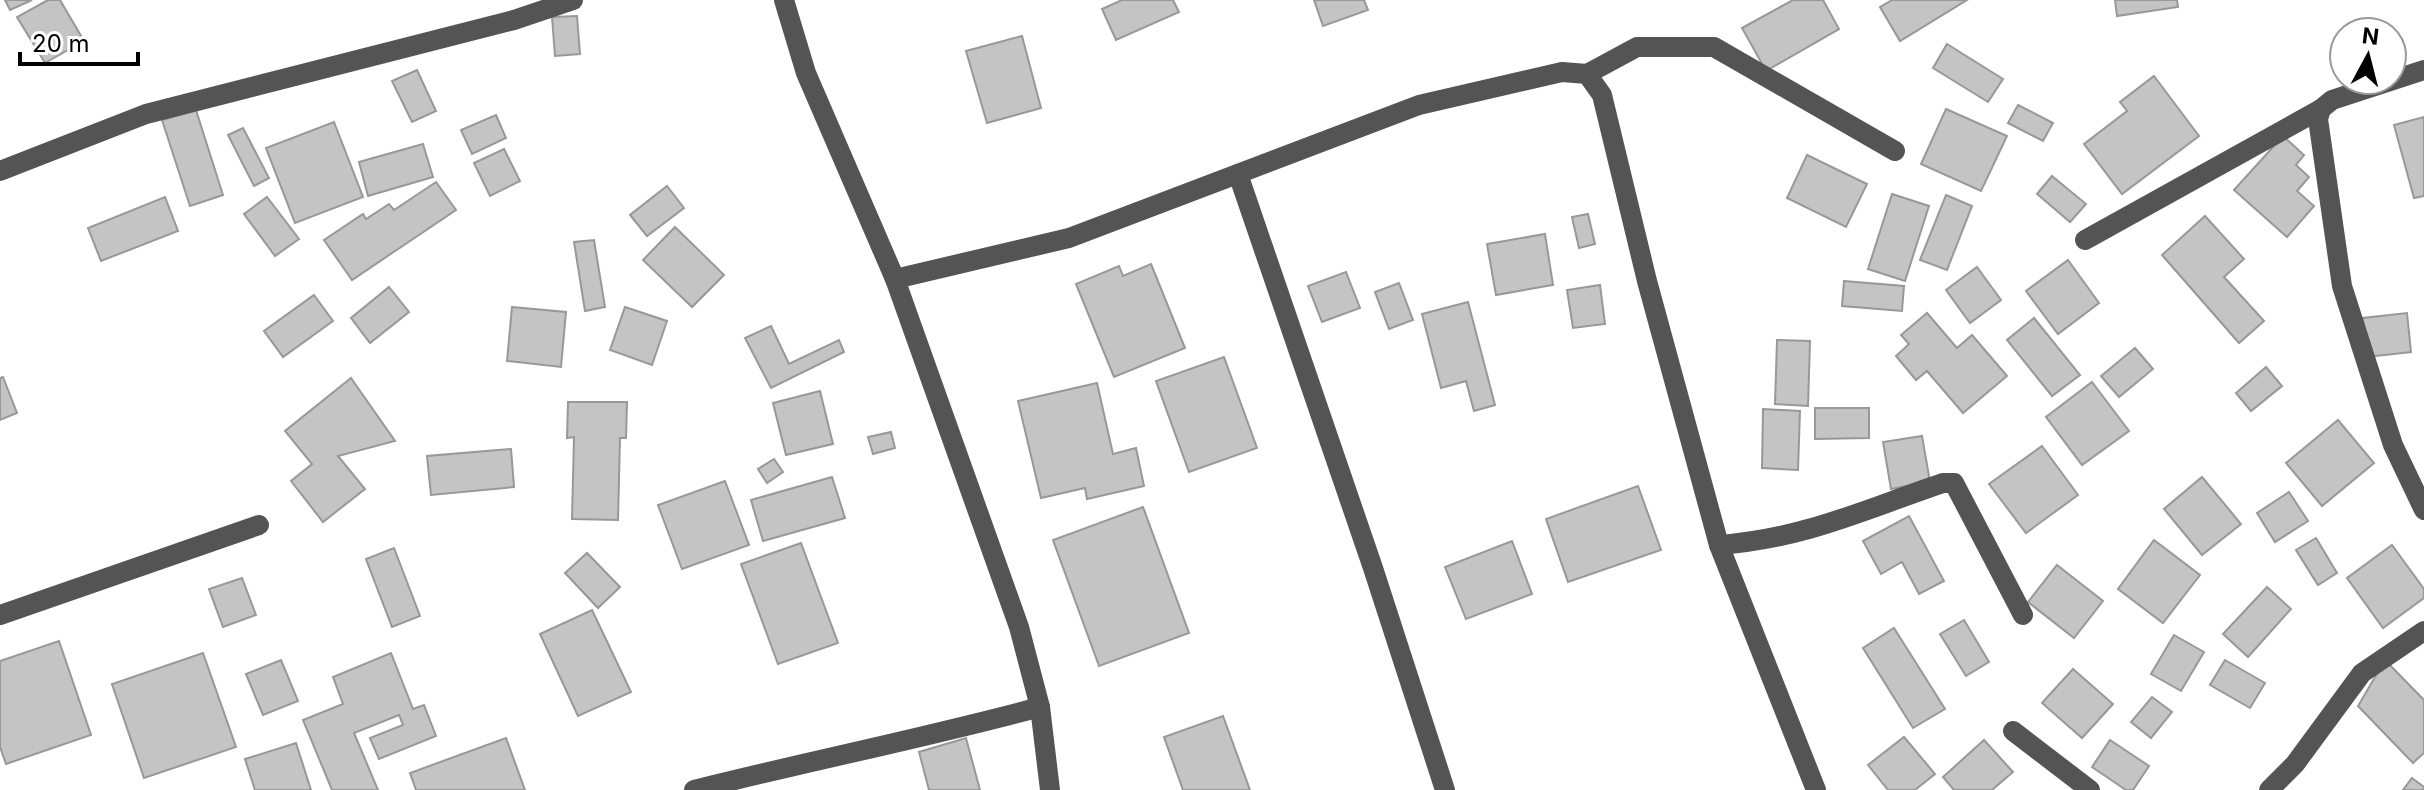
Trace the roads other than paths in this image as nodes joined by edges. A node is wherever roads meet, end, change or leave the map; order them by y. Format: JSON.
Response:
{"nodes":[{"id":1,"x":573,"y":0,"type":"edge"},
{"id":2,"x":784,"y":0,"type":"edge"},
{"id":3,"x":2424,"y":70,"type":"edge"},
{"id":4,"x":1587,"y":74,"type":"junction"},
{"id":5,"x":2321,"y":109,"type":"junction"},
{"id":6,"x":1895,"y":151,"type":"dead end"},
{"id":7,"x":0,"y":171,"type":"edge"},
{"id":8,"x":1238,"y":174,"type":"junction"},
{"id":9,"x":2085,"y":240,"type":"dead end"},
{"id":10,"x":895,"y":279,"type":"junction"},
{"id":11,"x":2424,"y":510,"type":"edge"},
{"id":12,"x":259,"y":525,"type":"dead end"},
{"id":13,"x":1719,"y":545,"type":"junction"},
{"id":14,"x":0,"y":615,"type":"edge"},
{"id":15,"x":2023,"y":615,"type":"dead end"},
{"id":16,"x":2424,"y":631,"type":"edge"},
{"id":17,"x":1040,"y":707,"type":"junction"},
{"id":18,"x":2013,"y":731,"type":"dead end"},
{"id":19,"x":694,"y":790,"type":"edge"},
{"id":20,"x":1050,"y":790,"type":"edge"},
{"id":21,"x":1445,"y":790,"type":"edge"},
{"id":22,"x":1816,"y":790,"type":"edge"},
{"id":23,"x":2090,"y":790,"type":"edge"},
{"id":24,"x":2269,"y":790,"type":"edge"}],
"edges":[{"from":1,"to":7,"type":"street"},
{"from":2,"to":10,"type":"street"},
{"from":3,"to":5,"type":"street"},
{"from":4,"to":6,"type":"street"},
{"from":4,"to":8,"type":"street"},
{"from":4,"to":13,"type":"street"},
{"from":5,"to":9,"type":"street"},
{"from":5,"to":11,"type":"street"},
{"from":8,"to":10,"type":"street"},
{"from":8,"to":21,"type":"street"},
{"from":10,"to":17,"type":"street"},
{"from":12,"to":14,"type":"street"},
{"from":13,"to":15,"type":"street"},
{"from":13,"to":22,"type":"street"},
{"from":16,"to":24,"type":"street"},
{"from":17,"to":19,"type":"street"},
{"from":17,"to":20,"type":"street"},
{"from":18,"to":23,"type":"street"}]}
